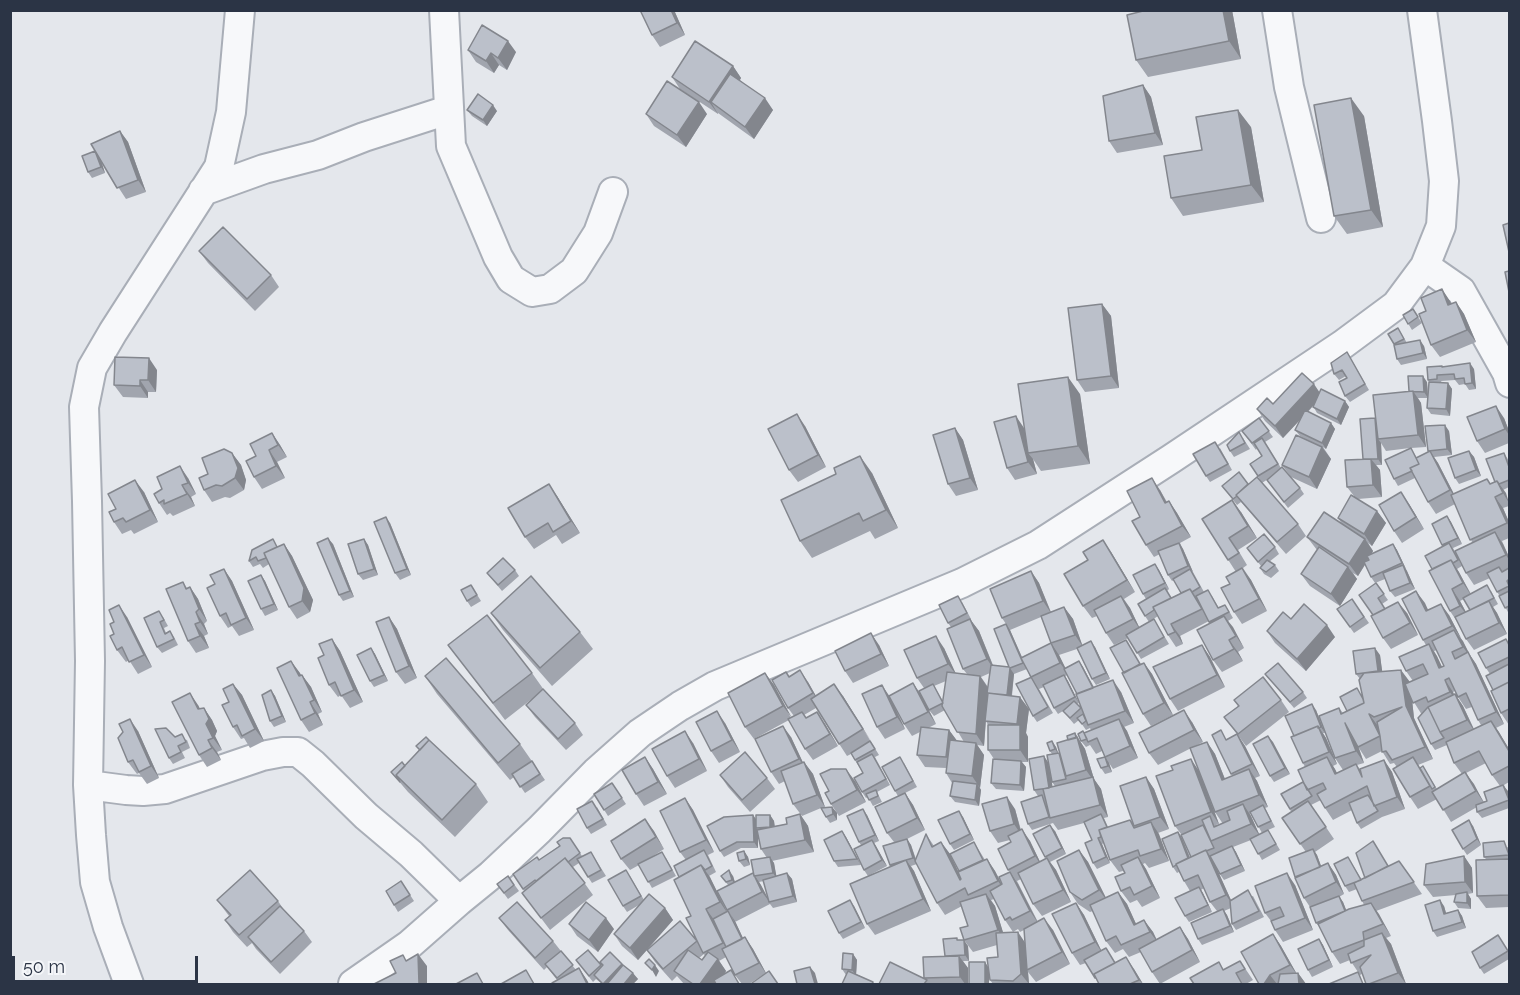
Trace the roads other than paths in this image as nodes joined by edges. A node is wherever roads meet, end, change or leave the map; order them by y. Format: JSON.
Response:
{"nodes":[{"id":1,"x":240,"y":10,"type":"edge"},
{"id":2,"x":444,"y":10,"type":"edge"},
{"id":3,"x":1277,"y":10,"type":"edge"},
{"id":4,"x":1422,"y":10,"type":"edge"},
{"id":5,"x":448,"y":110,"type":"junction"},
{"id":6,"x":203,"y":191,"type":"junction"},
{"id":7,"x":613,"y":192,"type":"dead end"},
{"id":8,"x":1321,"y":218,"type":"dead end"},
{"id":9,"x":1425,"y":267,"type":"junction"},
{"id":10,"x":1509,"y":383,"type":"edge"},
{"id":11,"x":88,"y":785,"type":"junction"},
{"id":12,"x":459,"y":901,"type":"junction"},
{"id":13,"x":129,"y":984,"type":"edge"},
{"id":14,"x":353,"y":984,"type":"edge"}],
"edges":[{"from":1,"to":6,"type":"street"},
{"from":2,"to":5,"type":"street"},
{"from":3,"to":8,"type":"street"},
{"from":4,"to":9,"type":"street"},
{"from":5,"to":6,"type":"street"},
{"from":5,"to":7,"type":"street"},
{"from":6,"to":11,"type":"street"},
{"from":9,"to":10,"type":"street"},
{"from":9,"to":12,"type":"street"},
{"from":11,"to":12,"type":"street"},
{"from":11,"to":13,"type":"street"},
{"from":12,"to":14,"type":"street"}]}
